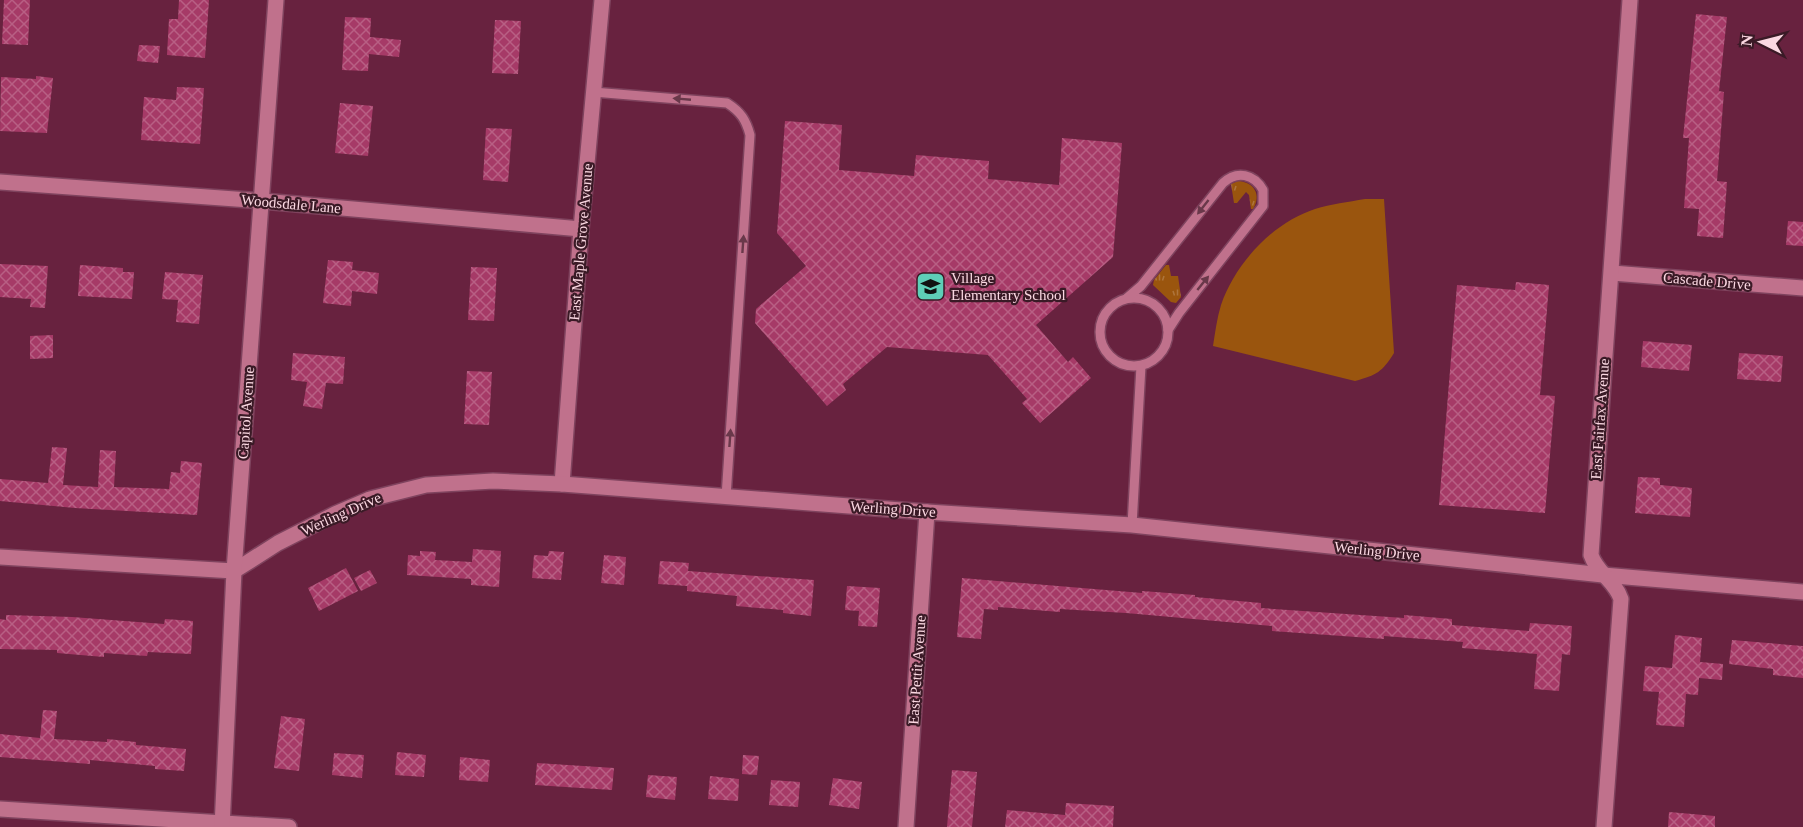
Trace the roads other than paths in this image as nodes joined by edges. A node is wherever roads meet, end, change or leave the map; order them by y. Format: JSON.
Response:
{"nodes":[{"id":1,"x":276,"y":0,"type":"edge"},
{"id":2,"x":602,"y":0,"type":"edge"},
{"id":3,"x":1630,"y":0,"type":"edge"},
{"id":4,"x":593,"y":92,"type":"junction"},
{"id":5,"x":0,"y":182,"type":"edge"},
{"id":6,"x":262,"y":201,"type":"junction"},
{"id":7,"x":581,"y":229,"type":"junction"},
{"id":8,"x":1612,"y":273,"type":"junction"},
{"id":9,"x":1803,"y":288,"type":"edge"},
{"id":10,"x":1128,"y":298,"type":"junction"},
{"id":11,"x":1168,"y":330,"type":"junction"},
{"id":12,"x":1141,"y":366,"type":"junction"},
{"id":13,"x":562,"y":484,"type":"junction"},
{"id":14,"x":726,"y":497,"type":"junction"},
{"id":15,"x":927,"y":512,"type":"junction"},
{"id":16,"x":1132,"y":525,"type":"junction"},
{"id":17,"x":0,"y":557,"type":"edge"},
{"id":18,"x":234,"y":571,"type":"junction"},
{"id":19,"x":1603,"y":575,"type":"junction"},
{"id":20,"x":1803,"y":592,"type":"edge"},
{"id":21,"x":0,"y":809,"type":"edge"},
{"id":22,"x":222,"y":824,"type":"edge"},
{"id":23,"x":289,"y":827,"type":"edge"},
{"id":24,"x":906,"y":827,"type":"edge"},
{"id":25,"x":1604,"y":827,"type":"edge"}],
"edges":[{"from":1,"to":6,"type":"street","name":"Capitol Avenue"},
{"from":2,"to":4,"type":"street","name":"East Maple Grove Avenue"},
{"from":3,"to":8,"type":"street","name":"East Fairfax Avenue"},
{"from":4,"to":7,"type":"street","name":"East Maple Grove Avenue"},
{"from":14,"to":4,"type":"lane","one_way":true},
{"from":5,"to":6,"type":"street","name":"Woodsdale Lane"},
{"from":6,"to":7,"type":"street","name":"Woodsdale Lane"},
{"from":6,"to":18,"type":"street","name":"Capitol Avenue"},
{"from":7,"to":13,"type":"street","name":"East Maple Grove Avenue"},
{"from":8,"to":9,"type":"street","name":"Cascade Drive"},
{"from":8,"to":19,"type":"street","name":"East Fairfax Avenue"},
{"from":10,"to":11,"type":"lane"},
{"from":11,"to":10,"type":"lane","one_way":true},
{"from":10,"to":12,"type":"lane"},
{"from":11,"to":12,"type":"lane"},
{"from":12,"to":16,"type":"lane"},
{"from":13,"to":14,"type":"street","name":"Werling Drive"},
{"from":13,"to":18,"type":"street","name":"Werling Drive"},
{"from":14,"to":15,"type":"street","name":"Werling Drive"},
{"from":15,"to":16,"type":"street","name":"Werling Drive"},
{"from":15,"to":24,"type":"street","name":"East Pettit Avenue"},
{"from":16,"to":19,"type":"street","name":"Werling Drive"},
{"from":17,"to":18,"type":"street"},
{"from":18,"to":22,"type":"street","name":"Capitol Avenue"},
{"from":19,"to":20,"type":"street","name":"Werling Drive"},
{"from":19,"to":25,"type":"street","name":"East Fairfax Avenue"},
{"from":21,"to":22,"type":"street"},
{"from":22,"to":23,"type":"street"}]}
